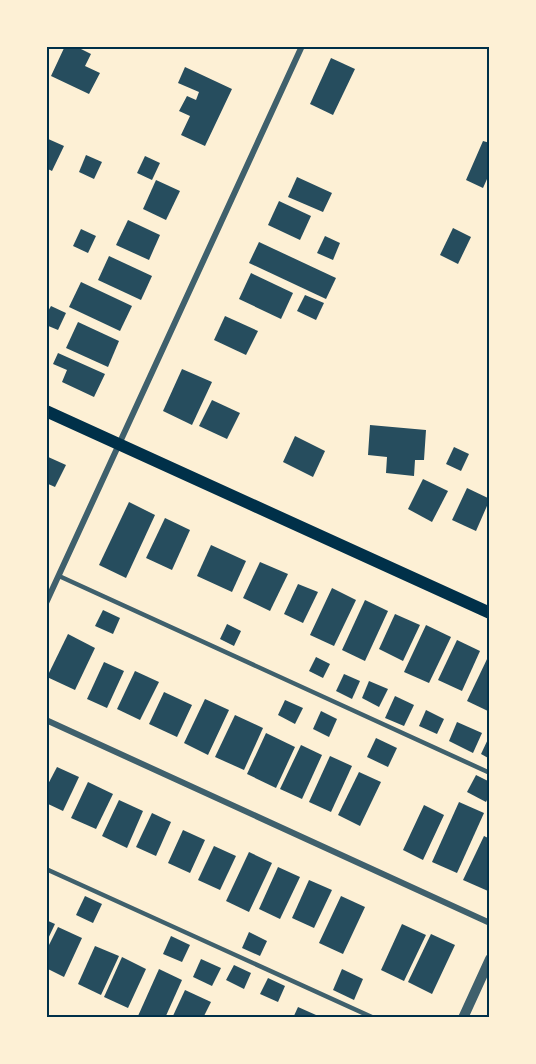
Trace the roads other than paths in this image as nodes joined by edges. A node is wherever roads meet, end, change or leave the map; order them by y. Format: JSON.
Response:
{"nodes":[{"id":1,"x":302,"y":46,"type":"edge"},
{"id":2,"x":46,"y":411,"type":"edge"},
{"id":3,"x":119,"y":444,"type":"junction"},
{"id":4,"x":59,"y":576,"type":"junction"},
{"id":5,"x":46,"y":603,"type":"edge"},
{"id":6,"x":489,"y":613,"type":"edge"},
{"id":7,"x":46,"y":720,"type":"edge"},
{"id":8,"x":489,"y":773,"type":"edge"},
{"id":9,"x":46,"y":869,"type":"edge"},
{"id":10,"x":489,"y":923,"type":"edge"},
{"id":11,"x":489,"y":959,"type":"edge"},
{"id":12,"x":374,"y":1017,"type":"edge"},
{"id":13,"x":463,"y":1017,"type":"edge"}],
"edges":[{"from":1,"to":3,"type":"street"},
{"from":2,"to":3,"type":"main road"},
{"from":3,"to":4,"type":"street"},
{"from":3,"to":6,"type":"main road"},
{"from":4,"to":5,"type":"street"},
{"from":4,"to":8,"type":"lane"},
{"from":7,"to":10,"type":"street"},
{"from":9,"to":12,"type":"lane"},
{"from":11,"to":13,"type":"street"}]}
